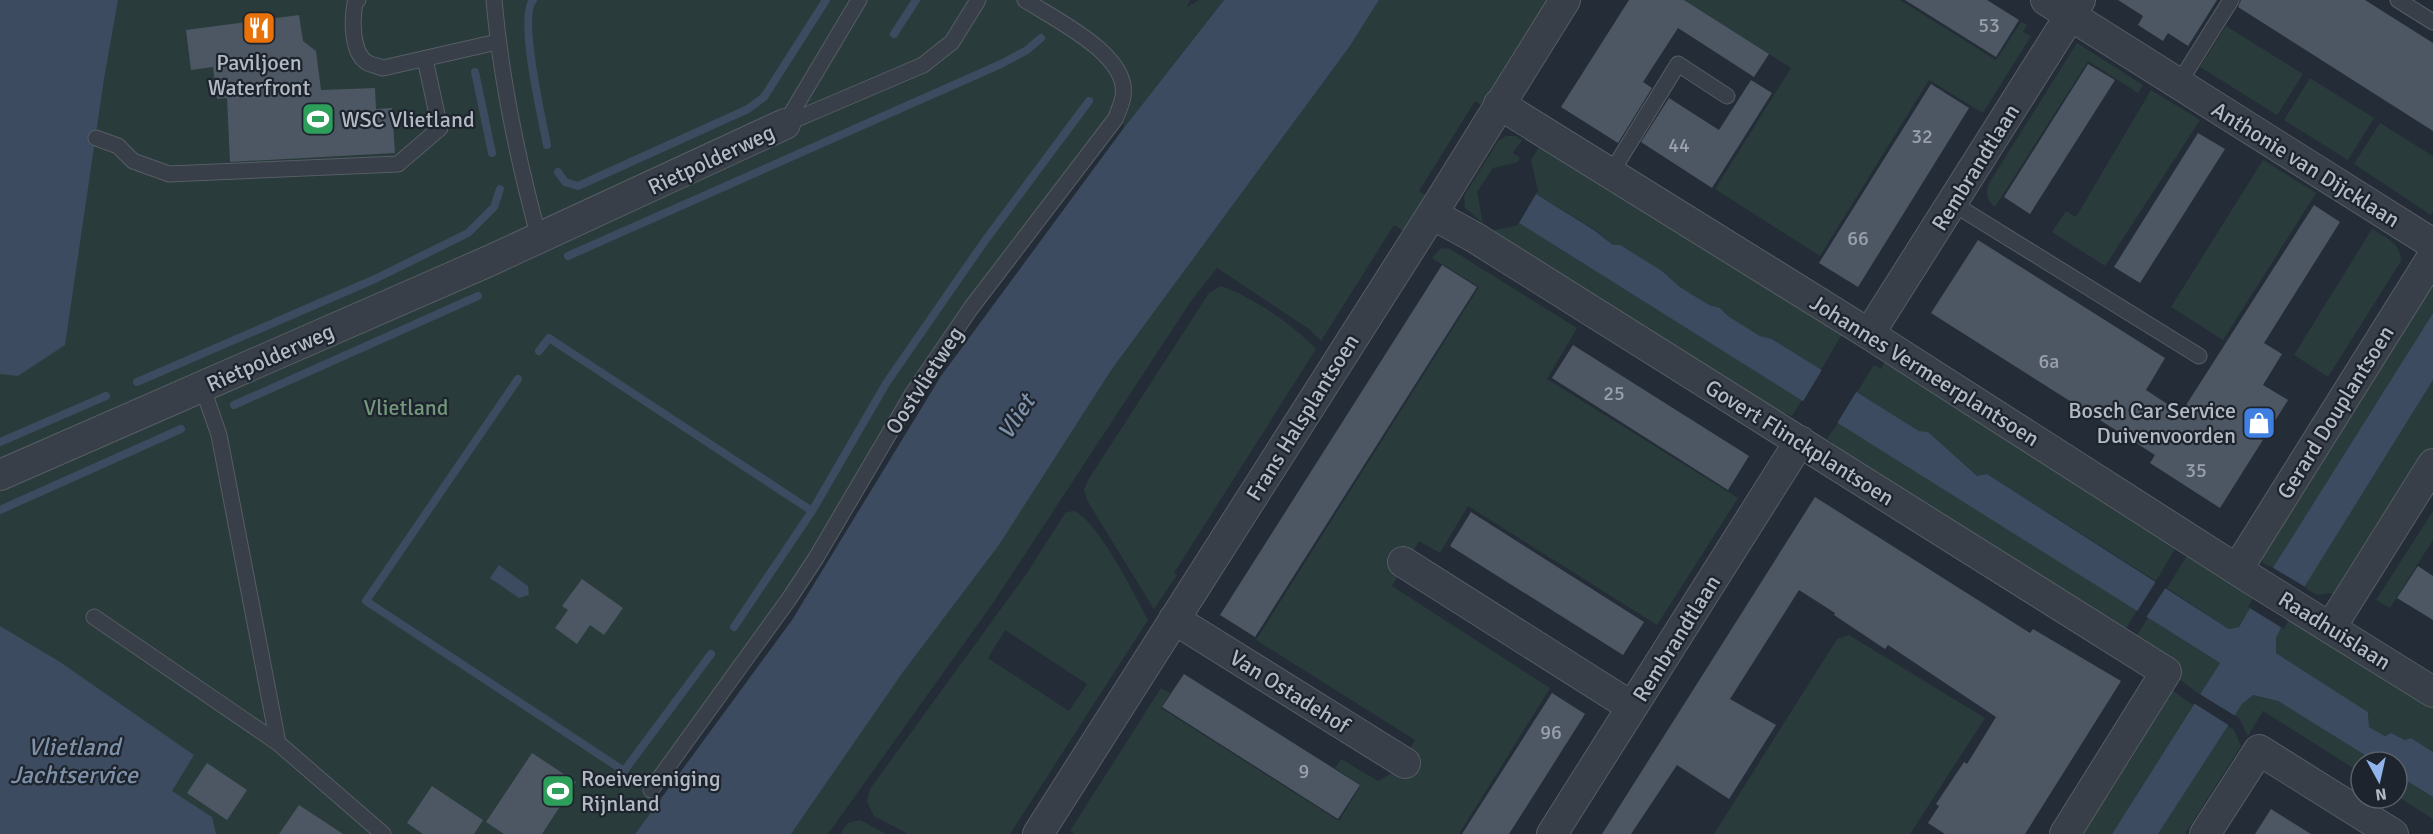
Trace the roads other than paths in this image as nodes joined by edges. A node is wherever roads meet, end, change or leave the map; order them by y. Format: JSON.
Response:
{"nodes":[{"id":1,"x":358,"y":0,"type":"edge"},
{"id":2,"x":494,"y":0,"type":"edge"},
{"id":3,"x":859,"y":0,"type":"edge"},
{"id":4,"x":978,"y":0,"type":"edge"},
{"id":5,"x":1025,"y":0,"type":"edge"},
{"id":6,"x":1565,"y":0,"type":"edge"},
{"id":7,"x":2231,"y":0,"type":"edge"},
{"id":8,"x":2398,"y":0,"type":"edge"},
{"id":9,"x":2065,"y":5,"type":"edge"},
{"id":10,"x":2433,"y":22,"type":"edge"},
{"id":11,"x":497,"y":42,"type":"junction"},
{"id":12,"x":425,"y":59,"type":"junction"},
{"id":13,"x":2178,"y":83,"type":"junction"},
{"id":14,"x":1726,"y":96,"type":"dead end"},
{"id":15,"x":1499,"y":104,"type":"junction"},
{"id":16,"x":785,"y":124,"type":"junction"},
{"id":17,"x":96,"y":138,"type":"dead end"},
{"id":18,"x":1611,"y":173,"type":"junction"},
{"id":19,"x":1952,"y":203,"type":"junction"},
{"id":20,"x":1432,"y":213,"type":"junction"},
{"id":21,"x":539,"y":238,"type":"junction"},
{"id":22,"x":2433,"y":244,"type":"edge"},
{"id":23,"x":2433,"y":256,"type":"edge"},
{"id":24,"x":1869,"y":334,"type":"junction"},
{"id":25,"x":2199,"y":356,"type":"dead end"},
{"id":26,"x":202,"y":386,"type":"junction"},
{"id":27,"x":1800,"y":441,"type":"junction"},
{"id":28,"x":2433,"y":464,"type":"edge"},
{"id":29,"x":0,"y":475,"type":"edge"},
{"id":30,"x":1403,"y":562,"type":"dead end"},
{"id":31,"x":2246,"y":574,"type":"junction"},
{"id":32,"x":94,"y":617,"type":"dead end"},
{"id":33,"x":1174,"y":619,"type":"junction"},
{"id":34,"x":2331,"y":627,"type":"junction"},
{"id":35,"x":2433,"y":692,"type":"edge"},
{"id":36,"x":1632,"y":707,"type":"junction"},
{"id":37,"x":278,"y":743,"type":"junction"},
{"id":38,"x":1405,"y":763,"type":"dead end"},
{"id":39,"x":651,"y":790,"type":"dead end"},
{"id":40,"x":383,"y":834,"type":"edge"},
{"id":41,"x":1038,"y":834,"type":"edge"},
{"id":42,"x":1552,"y":834,"type":"edge"},
{"id":43,"x":2065,"y":834,"type":"edge"},
{"id":44,"x":2205,"y":834,"type":"edge"},
{"id":45,"x":2393,"y":834,"type":"edge"}],
"edges":[{"from":1,"to":12,"type":"lane"},
{"from":2,"to":11,"type":"lane"},
{"from":3,"to":16,"type":"lane","name":"Rietpolderweg"},
{"from":4,"to":16,"type":"lane","name":"Rietpolderweg"},
{"from":5,"to":39,"type":"lane","name":"Oostvlietweg"},
{"from":6,"to":15,"type":"street","name":"Frans Halsplantsoen"},
{"from":7,"to":13,"type":"lane"},
{"from":8,"to":10,"type":"lane"},
{"from":9,"to":13,"type":"street","name":"Anthonie van Dijcklaan"},
{"from":9,"to":19,"type":"street","name":"Rembrandtlaan"},
{"from":11,"to":12,"type":"lane"},
{"from":11,"to":21,"type":"lane"},
{"from":12,"to":17,"type":"lane"},
{"from":13,"to":22,"type":"street","name":"Anthonie van Dijcklaan"},
{"from":14,"to":18,"type":"lane"},
{"from":15,"to":18,"type":"street","name":"Johannes Vermeerplantsoen"},
{"from":15,"to":20,"type":"street","name":"Frans Halsplantsoen"},
{"from":16,"to":21,"type":"street","name":"Rietpolderweg"},
{"from":18,"to":24,"type":"street","name":"Johannes Vermeerplantsoen"},
{"from":19,"to":24,"type":"street","name":"Rembrandtlaan"},
{"from":19,"to":25,"type":"lane"},
{"from":20,"to":27,"type":"street","name":"Govert Flinckplantsoen"},
{"from":20,"to":33,"type":"street","name":"Frans Halsplantsoen"},
{"from":21,"to":26,"type":"street","name":"Rietpolderweg"},
{"from":23,"to":31,"type":"street","name":"Gerard Douplantsoen"},
{"from":24,"to":31,"type":"street","name":"Johannes Vermeerplantsoen"},
{"from":26,"to":29,"type":"street","name":"Rietpolderweg"},
{"from":26,"to":37,"type":"lane"},
{"from":27,"to":36,"type":"street","name":"Rembrandtlaan"},
{"from":27,"to":43,"type":"street","name":"Govert Flinckplantsoen"},
{"from":28,"to":34,"type":"street"},
{"from":30,"to":36,"type":"street"},
{"from":31,"to":34,"type":"street","name":"Raadhuislaan"},
{"from":32,"to":37,"type":"lane"},
{"from":33,"to":38,"type":"street","name":"Van Ostadehof"},
{"from":33,"to":41,"type":"street","name":"Frans Halsplantsoen"},
{"from":34,"to":35,"type":"street","name":"Raadhuislaan"},
{"from":36,"to":42,"type":"street","name":"Rembrandtlaan"},
{"from":37,"to":40,"type":"lane"},
{"from":44,"to":45,"type":"street"}]}
